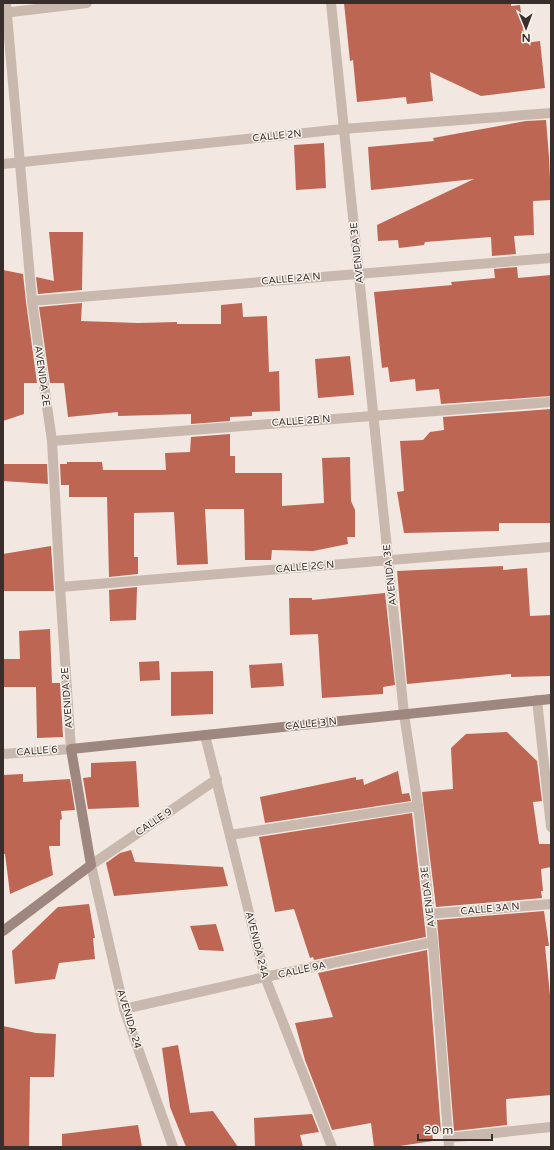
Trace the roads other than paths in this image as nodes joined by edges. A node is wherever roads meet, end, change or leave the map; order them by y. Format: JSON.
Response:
{"nodes":[{"id":1,"x":87,"y":3,"type":"edge"},
{"id":2,"x":330,"y":3,"type":"edge"},
{"id":3,"x":5,"y":9,"type":"edge"},
{"id":4,"x":551,"y":113,"type":"edge"},
{"id":5,"x":343,"y":129,"type":"junction"},
{"id":6,"x":20,"y":162,"type":"junction"},
{"id":7,"x":3,"y":164,"type":"edge"},
{"id":8,"x":551,"y":258,"type":"edge"},
{"id":9,"x":359,"y":273,"type":"junction"},
{"id":10,"x":32,"y":300,"type":"junction"},
{"id":11,"x":551,"y":402,"type":"edge"},
{"id":12,"x":373,"y":416,"type":"junction"},
{"id":13,"x":52,"y":441,"type":"junction"},
{"id":14,"x":551,"y":547,"type":"edge"},
{"id":15,"x":388,"y":560,"type":"junction"},
{"id":16,"x":60,"y":587,"type":"junction"},
{"id":17,"x":551,"y":698,"type":"edge"},
{"id":18,"x":537,"y":700,"type":"junction"},
{"id":19,"x":404,"y":714,"type":"junction"},
{"id":20,"x":206,"y":735,"type":"junction"},
{"id":21,"x":71,"y":749,"type":"junction"},
{"id":22,"x":3,"y":754,"type":"edge"},
{"id":23,"x":216,"y":779,"type":"junction"},
{"id":24,"x":418,"y":806,"type":"junction"},
{"id":25,"x":551,"y":827,"type":"edge"},
{"id":26,"x":230,"y":835,"type":"junction"},
{"id":27,"x":91,"y":865,"type":"junction"},
{"id":28,"x":551,"y":904,"type":"edge"},
{"id":29,"x":430,"y":914,"type":"junction"},
{"id":30,"x":3,"y":931,"type":"edge"},
{"id":31,"x":433,"y":942,"type":"junction"},
{"id":32,"x":265,"y":977,"type":"junction"},
{"id":33,"x":124,"y":1010,"type":"junction"},
{"id":34,"x":551,"y":1127,"type":"edge"},
{"id":35,"x":449,"y":1142,"type":"edge"},
{"id":36,"x":173,"y":1147,"type":"edge"},
{"id":37,"x":332,"y":1147,"type":"edge"}],
"edges":[{"from":1,"to":3,"type":"street"},
{"from":2,"to":5,"type":"street","name":"AVENIDA 3E"},
{"from":3,"to":6,"type":"street","name":"AVENIDA 2E"},
{"from":4,"to":5,"type":"street","name":"CALLE 2N"},
{"from":5,"to":6,"type":"street","name":"CALLE 2N"},
{"from":5,"to":9,"type":"street","name":"AVENIDA 3E"},
{"from":6,"to":7,"type":"street","name":"CALLE 2N"},
{"from":6,"to":10,"type":"street","name":"AVENIDA 2E"},
{"from":8,"to":9,"type":"street","name":"CALLE 2A N"},
{"from":9,"to":10,"type":"street","name":"CALLE 2A N"},
{"from":9,"to":12,"type":"street","name":"AVENIDA 3E"},
{"from":10,"to":13,"type":"street","name":"AVENIDA 2E"},
{"from":11,"to":12,"type":"street","name":"CALLE 2B N"},
{"from":12,"to":13,"type":"street","name":"CALLE 2B N"},
{"from":12,"to":15,"type":"street","name":"AVENIDA 3E"},
{"from":13,"to":16,"type":"street","name":"AVENIDA 2E"},
{"from":14,"to":15,"type":"street","name":"CALLE 2C N"},
{"from":15,"to":16,"type":"street","name":"CALLE 2C N"},
{"from":15,"to":19,"type":"street","name":"AVENIDA 3E"},
{"from":16,"to":21,"type":"street","name":"AVENIDA 2E"},
{"from":17,"to":18,"type":"street","name":"CALLE 3 N"},
{"from":18,"to":19,"type":"street","name":"CALLE 3 N"},
{"from":18,"to":25,"type":"street"},
{"from":19,"to":20,"type":"street","name":"CALLE 3 N"},
{"from":19,"to":24,"type":"street","name":"AVENIDA 3E"},
{"from":20,"to":21,"type":"street","name":"CALLE 3 N"},
{"from":20,"to":23,"type":"street","name":"AVENIDA 24A"},
{"from":21,"to":22,"type":"street","name":"CALLE 6"},
{"from":21,"to":27,"type":"street"},
{"from":23,"to":26,"type":"street","name":"AVENIDA 24A"},
{"from":23,"to":27,"type":"street","name":"CALLE 9"},
{"from":24,"to":26,"type":"street"},
{"from":24,"to":29,"type":"street","name":"AVENIDA 3E"},
{"from":26,"to":32,"type":"street","name":"AVENIDA 24A"},
{"from":27,"to":30,"type":"street","name":"CALLE 9"},
{"from":27,"to":33,"type":"street","name":"AVENIDA 24"},
{"from":28,"to":29,"type":"street","name":"CALLE 3A N"},
{"from":29,"to":31,"type":"street","name":"AVENIDA 3E"},
{"from":31,"to":32,"type":"street","name":"CALLE 9A"},
{"from":31,"to":35,"type":"street","name":"AVENIDA 3E"},
{"from":32,"to":33,"type":"street","name":"CALLE 9A"},
{"from":32,"to":37,"type":"street","name":"AVENIDA 24A"},
{"from":33,"to":36,"type":"street","name":"AVENIDA 24"},
{"from":34,"to":35,"type":"street"}]}
